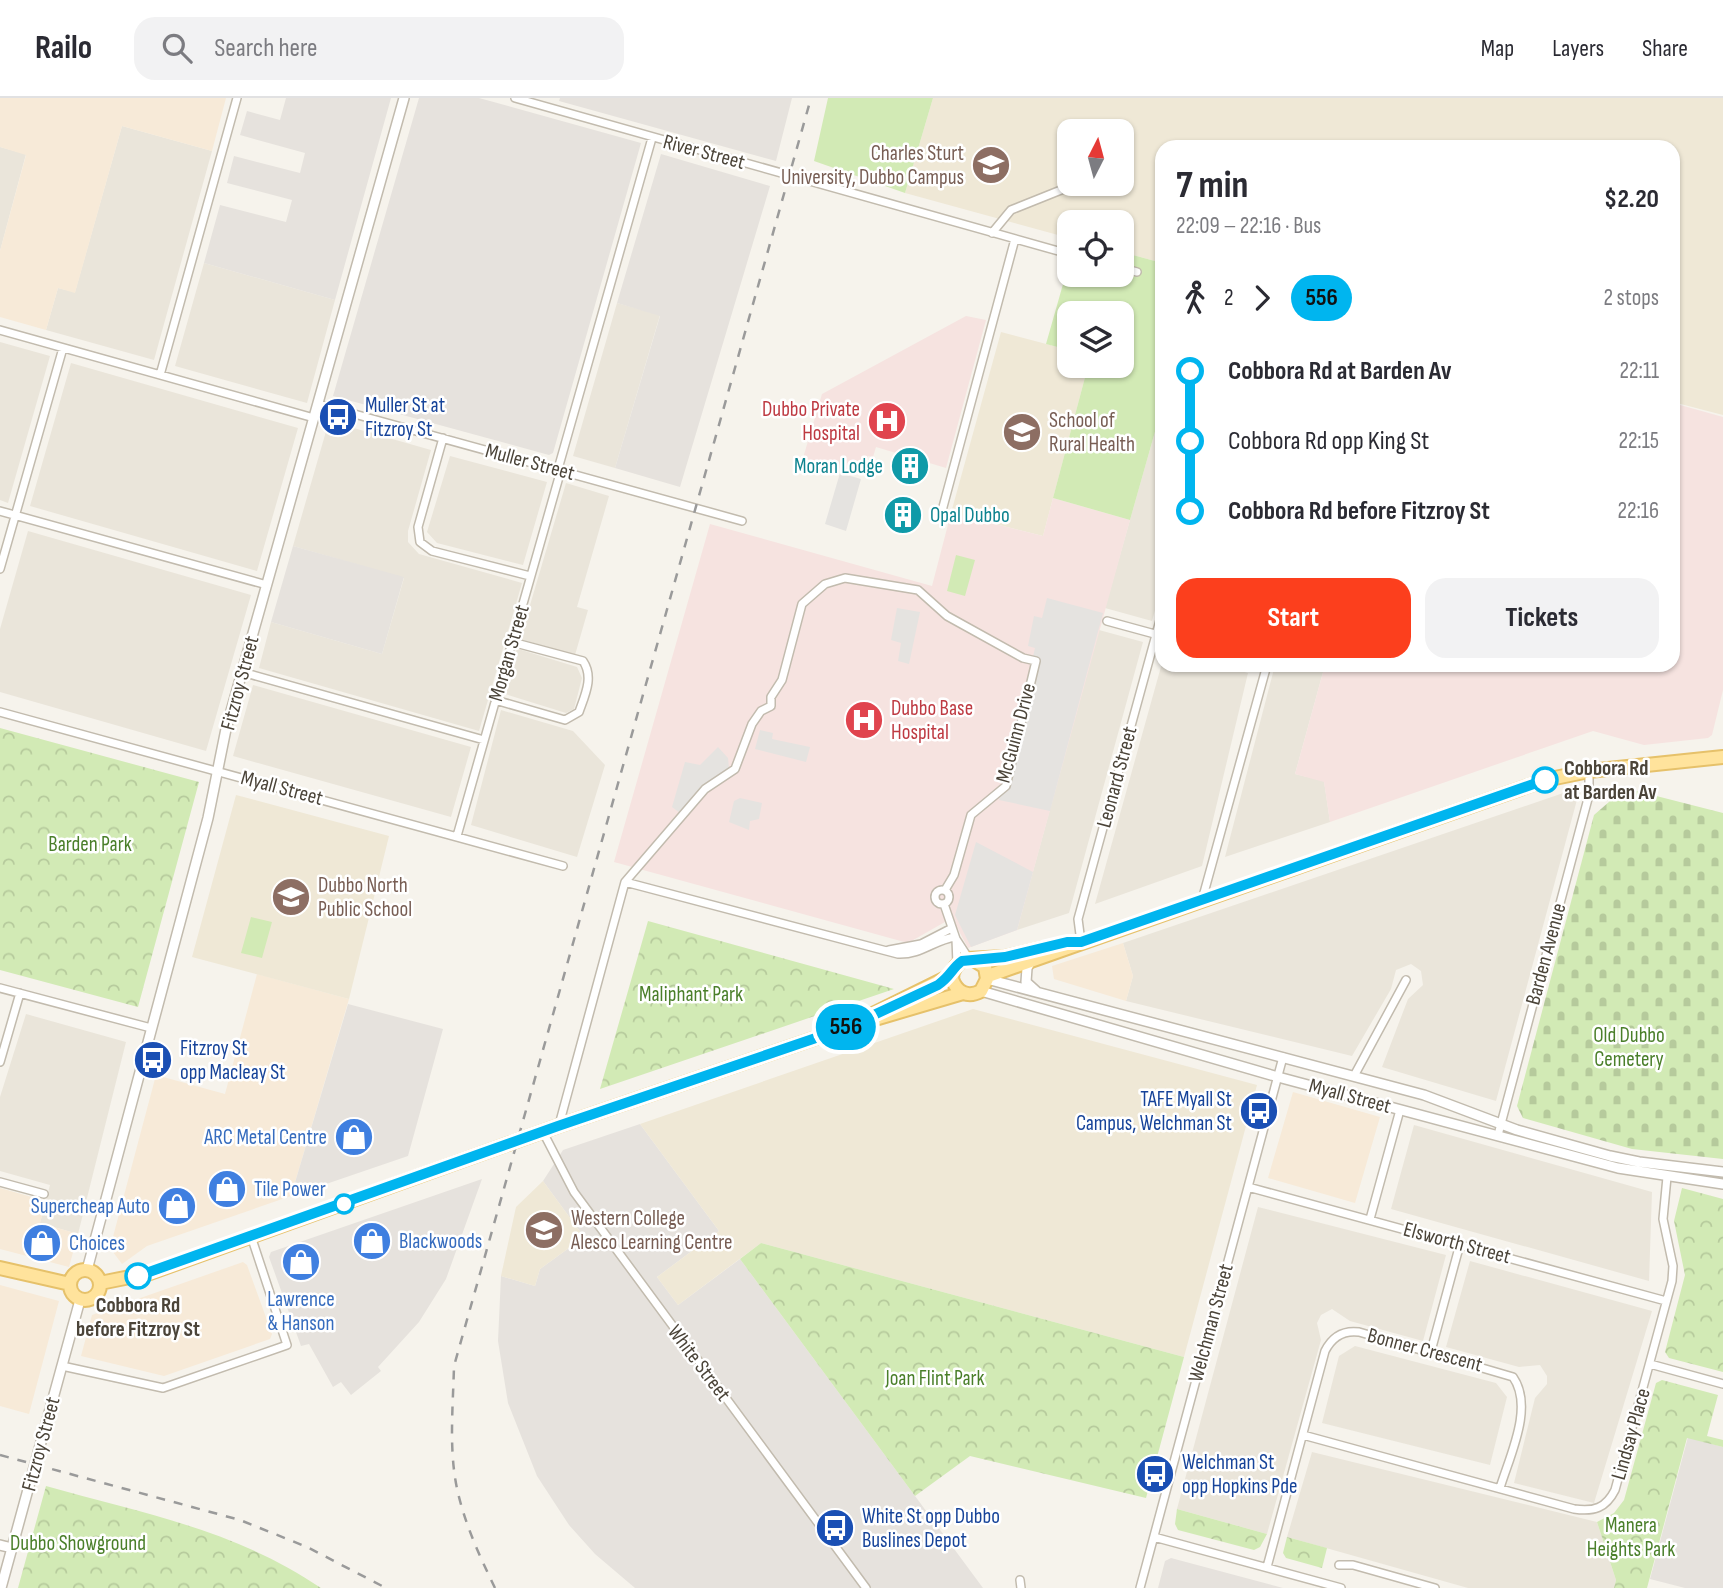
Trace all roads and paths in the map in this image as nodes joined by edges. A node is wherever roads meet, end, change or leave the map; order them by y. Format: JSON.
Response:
{"nodes":[{"id":1,"x":237,"y":98,"type":"edge"},
{"id":2,"x":404,"y":98,"type":"edge"},
{"id":3,"x":515,"y":98,"type":"edge"},
{"id":4,"x":551,"y":98,"type":"edge"},
{"id":5,"x":549,"y":108,"type":"junction"},
{"id":6,"x":652,"y":138,"type":"junction"},
{"id":7,"x":1057,"y":192,"type":"edge"},
{"id":8,"x":992,"y":233,"type":"junction"},
{"id":9,"x":1015,"y":239,"type":"junction"},
{"id":10,"x":1057,"y":251,"type":"edge"},
{"id":11,"x":1134,"y":271,"type":"edge"},
{"id":12,"x":1137,"y":272,"type":"dead end"},
{"id":13,"x":0,"y":330,"type":"edge"},
{"id":14,"x":62,"y":348,"type":"junction"},
{"id":15,"x":160,"y":374,"type":"junction"},
{"id":16,"x":318,"y":404,"type":"junction"},
{"id":17,"x":314,"y":418,"type":"junction"},
{"id":18,"x":443,"y":438,"type":"junction"},
{"id":19,"x":559,"y":469,"type":"junction"},
{"id":20,"x":943,"y":507,"type":"dead end"},
{"id":21,"x":0,"y":511,"type":"edge"},
{"id":22,"x":15,"y":515,"type":"junction"},
{"id":23,"x":742,"y":520,"type":"dead end"},
{"id":24,"x":0,"y":569,"type":"edge"},
{"id":25,"x":530,"y":576,"type":"junction"},
{"id":26,"x":267,"y":585,"type":"junction"},
{"id":27,"x":1107,"y":621,"type":"dead end"},
{"id":28,"x":1155,"y":635,"type":"edge"},
{"id":29,"x":512,"y":642,"type":"junction"},
{"id":30,"x":1155,"y":650,"type":"edge"},
{"id":31,"x":1265,"y":672,"type":"edge"},
{"id":32,"x":242,"y":673,"type":"junction"},
{"id":33,"x":495,"y":700,"type":"junction"},
{"id":34,"x":0,"y":712,"type":"edge"},
{"id":35,"x":484,"y":740,"type":"junction"},
{"id":36,"x":1723,"y":757,"type":"edge"},
{"id":37,"x":218,"y":771,"type":"junction"},
{"id":38,"x":1588,"y":771,"type":"junction"},
{"id":39,"x":457,"y":836,"type":"junction"},
{"id":40,"x":564,"y":866,"type":"dead end"},
{"id":41,"x":625,"y":882,"type":"junction"},
{"id":42,"x":1201,"y":901,"type":"junction"},
{"id":43,"x":952,"y":928,"type":"junction"},
{"id":44,"x":956,"y":938,"type":"junction"},
{"id":45,"x":1081,"y":942,"type":"junction"},
{"id":46,"x":885,"y":951,"type":"junction"},
{"id":47,"x":971,"y":959,"type":"junction"},
{"id":48,"x":1032,"y":959,"type":"junction"},
{"id":49,"x":954,"y":970,"type":"junction"},
{"id":50,"x":1406,"y":980,"type":"dead end"},
{"id":51,"x":985,"y":982,"type":"junction"},
{"id":52,"x":0,"y":988,"type":"edge"},
{"id":53,"x":20,"y":993,"type":"junction"},
{"id":54,"x":963,"y":993,"type":"junction"},
{"id":55,"x":1041,"y":994,"type":"junction"},
{"id":56,"x":848,"y":1027,"type":"junction"},
{"id":57,"x":151,"y":1028,"type":"junction"},
{"id":58,"x":1283,"y":1057,"type":"junction"},
{"id":59,"x":0,"y":1062,"type":"edge"},
{"id":60,"x":1354,"y":1076,"type":"junction"},
{"id":61,"x":1278,"y":1077,"type":"junction"},
{"id":62,"x":1400,"y":1110,"type":"junction"},
{"id":63,"x":1500,"y":1124,"type":"junction"},
{"id":64,"x":558,"y":1126,"type":"junction"},
{"id":65,"x":543,"y":1132,"type":"junction"},
{"id":66,"x":1498,"y":1135,"type":"junction"},
{"id":67,"x":1723,"y":1172,"type":"edge"},
{"id":68,"x":1667,"y":1177,"type":"junction"},
{"id":69,"x":0,"y":1181,"type":"edge"},
{"id":70,"x":1723,"y":1184,"type":"edge"},
{"id":71,"x":1248,"y":1187,"type":"junction"},
{"id":72,"x":44,"y":1194,"type":"dead end"},
{"id":73,"x":1370,"y":1219,"type":"junction"},
{"id":74,"x":251,"y":1237,"type":"junction"},
{"id":75,"x":1460,"y":1244,"type":"junction"},
{"id":76,"x":0,"y":1268,"type":"edge"},
{"id":77,"x":87,"y":1270,"type":"junction"},
{"id":78,"x":100,"y":1283,"type":"junction"},
{"id":79,"x":70,"y":1284,"type":"junction"},
{"id":80,"x":80,"y":1300,"type":"junction"},
{"id":81,"x":1666,"y":1301,"type":"junction"},
{"id":82,"x":1431,"y":1351,"type":"junction"},
{"id":83,"x":1650,"y":1364,"type":"junction"},
{"id":84,"x":62,"y":1366,"type":"junction"},
{"id":85,"x":1723,"y":1384,"type":"edge"},
{"id":86,"x":1303,"y":1436,"type":"junction"},
{"id":87,"x":1500,"y":1488,"type":"junction"},
{"id":88,"x":1154,"y":1537,"type":"junction"},
{"id":89,"x":0,"y":1545,"type":"edge"},
{"id":90,"x":12,"y":1548,"type":"junction"},
{"id":91,"x":1339,"y":1565,"type":"dead end"},
{"id":92,"x":1266,"y":1567,"type":"junction"},
{"id":93,"x":1316,"y":1585,"type":"edge"},
{"id":94,"x":1,"y":1588,"type":"edge"},
{"id":95,"x":866,"y":1588,"type":"edge"},
{"id":96,"x":1140,"y":1588,"type":"edge"},
{"id":97,"x":1341,"y":1588,"type":"edge"},
{"id":98,"x":1435,"y":1588,"type":"edge"}],
"edges":[{"from":1,"to":15,"type":"street"},
{"from":2,"to":16,"type":"street","name":"Fitzroy Street"},
{"from":3,"to":5,"type":"street","name":"River Street"},
{"from":4,"to":5,"type":"street"},
{"from":5,"to":6,"type":"street","name":"River Street"},
{"from":6,"to":8,"type":"street","name":"River Street"},
{"from":6,"to":19,"type":"street","name":"Morgan Street"},
{"from":7,"to":8,"type":"street"},
{"from":8,"to":9,"type":"street","name":"River Street"},
{"from":9,"to":10,"type":"street","name":"River Street"},
{"from":9,"to":20,"type":"street"},
{"from":11,"to":12,"type":"street"},
{"from":13,"to":14,"type":"street"},
{"from":14,"to":15,"type":"street"},
{"from":14,"to":22,"type":"street"},
{"from":15,"to":17,"type":"street"},
{"from":16,"to":17,"type":"street","name":"Fitzroy Street"},
{"from":16,"to":18,"type":"street","name":"Muller Street"},
{"from":17,"to":26,"type":"street","name":"Fitzroy Street"},
{"from":18,"to":19,"type":"street","name":"Muller Street"},
{"from":18,"to":25,"type":"street"},
{"from":19,"to":23,"type":"street","name":"Muller Street"},
{"from":19,"to":25,"type":"street","name":"Morgan Street"},
{"from":21,"to":22,"type":"street"},
{"from":22,"to":24,"type":"street"},
{"from":22,"to":26,"type":"street"},
{"from":25,"to":29,"type":"street","name":"Morgan Street"},
{"from":26,"to":32,"type":"street","name":"Fitzroy Street"},
{"from":27,"to":28,"type":"street"},
{"from":29,"to":33,"type":"street","name":"Morgan Street"},
{"from":29,"to":33,"type":"street"},
{"from":30,"to":45,"type":"street","name":"Leonard Street"},
{"from":31,"to":42,"type":"street"},
{"from":32,"to":35,"type":"street"},
{"from":32,"to":37,"type":"street","name":"Fitzroy Street"},
{"from":33,"to":35,"type":"street","name":"Morgan Street"},
{"from":34,"to":37,"type":"street","name":"Myall Street"},
{"from":35,"to":39,"type":"street","name":"Morgan Street"},
{"from":36,"to":38,"type":"main road"},
{"from":37,"to":39,"type":"street","name":"Myall Street"},
{"from":37,"to":57,"type":"street","name":"Fitzroy Street"},
{"from":38,"to":42,"type":"main road"},
{"from":38,"to":63,"type":"street","name":"Barden Avenue"},
{"from":39,"to":40,"type":"street","name":"Myall Street"},
{"from":41,"to":43,"type":"street","name":"McGuinn Drive"},
{"from":41,"to":46,"type":"street"},
{"from":41,"to":64,"type":"street"},
{"from":42,"to":45,"type":"main road"},
{"from":43,"to":44,"type":"street"},
{"from":43,"to":46,"type":"street"},
{"from":44,"to":46,"type":"street"},
{"from":44,"to":47,"type":"street"},
{"from":44,"to":49,"type":"street"},
{"from":45,"to":47,"type":"main road"},
{"from":45,"to":48,"type":"main road"},
{"from":47,"to":49,"type":"main road"},
{"from":47,"to":51,"type":"main road"},
{"from":48,"to":51,"type":"main road"},
{"from":48,"to":55,"type":"street"},
{"from":49,"to":54,"type":"main road"},
{"from":49,"to":56,"type":"main road"},
{"from":50,"to":60,"type":"street"},
{"from":51,"to":54,"type":"main road"},
{"from":51,"to":55,"type":"street","name":"Myall Street"},
{"from":51,"to":61,"type":"street","name":"Myall Street"},
{"from":52,"to":53,"type":"street"},
{"from":53,"to":57,"type":"street"},
{"from":53,"to":59,"type":"street"},
{"from":54,"to":56,"type":"main road"},
{"from":55,"to":58,"type":"street","name":"Myall Street"},
{"from":56,"to":64,"type":"main road"},
{"from":57,"to":77,"type":"street","name":"Fitzroy Street"},
{"from":58,"to":60,"type":"street","name":"Myall Street"},
{"from":58,"to":61,"type":"street","name":"Welchman Street"},
{"from":60,"to":63,"type":"street","name":"Myall Street"},
{"from":61,"to":62,"type":"street","name":"Myall Street"},
{"from":61,"to":71,"type":"street","name":"Welchman Street"},
{"from":62,"to":66,"type":"street","name":"Myall Street"},
{"from":62,"to":73,"type":"street"},
{"from":63,"to":66,"type":"street","name":"Barden Avenue"},
{"from":63,"to":67,"type":"street","name":"Myall Street"},
{"from":64,"to":65,"type":"main road"},
{"from":65,"to":74,"type":"main road"},
{"from":65,"to":95,"type":"street","name":"White Street"},
{"from":66,"to":68,"type":"street","name":"Myall Street"},
{"from":68,"to":70,"type":"street","name":"Myall Street"},
{"from":68,"to":81,"type":"street","name":"Lindsay Place"},
{"from":69,"to":72,"type":"street"},
{"from":71,"to":73,"type":"street","name":"Elsworth Street"},
{"from":71,"to":88,"type":"street","name":"Welchman Street"},
{"from":73,"to":75,"type":"street","name":"Elsworth Street"},
{"from":74,"to":78,"type":"main road"},
{"from":74,"to":84,"type":"street"},
{"from":75,"to":81,"type":"street","name":"Elsworth Street"},
{"from":75,"to":82,"type":"street"},
{"from":76,"to":79,"type":"main road"},
{"from":77,"to":78,"type":"main road"},
{"from":77,"to":79,"type":"main road"},
{"from":78,"to":80,"type":"main road"},
{"from":79,"to":80,"type":"main road"},
{"from":80,"to":84,"type":"street","name":"Fitzroy Street"},
{"from":81,"to":83,"type":"street","name":"Lindsay Place"},
{"from":82,"to":86,"type":"street","name":"Bonner Crescent"},
{"from":82,"to":87,"type":"street","name":"Bonner Crescent"},
{"from":83,"to":85,"type":"street"},
{"from":83,"to":87,"type":"street","name":"Lindsay Place"},
{"from":84,"to":90,"type":"street","name":"Fitzroy Street"},
{"from":86,"to":87,"type":"street","name":"Lindsay Place"},
{"from":86,"to":92,"type":"street","name":"Bonner Crescent"},
{"from":88,"to":92,"type":"street"},
{"from":88,"to":96,"type":"street","name":"Welchman Street"},
{"from":89,"to":90,"type":"street"},
{"from":90,"to":94,"type":"street","name":"Fitzroy Street"},
{"from":91,"to":98,"type":"street"},
{"from":92,"to":93,"type":"street"},
{"from":93,"to":97,"type":"street"}]}
